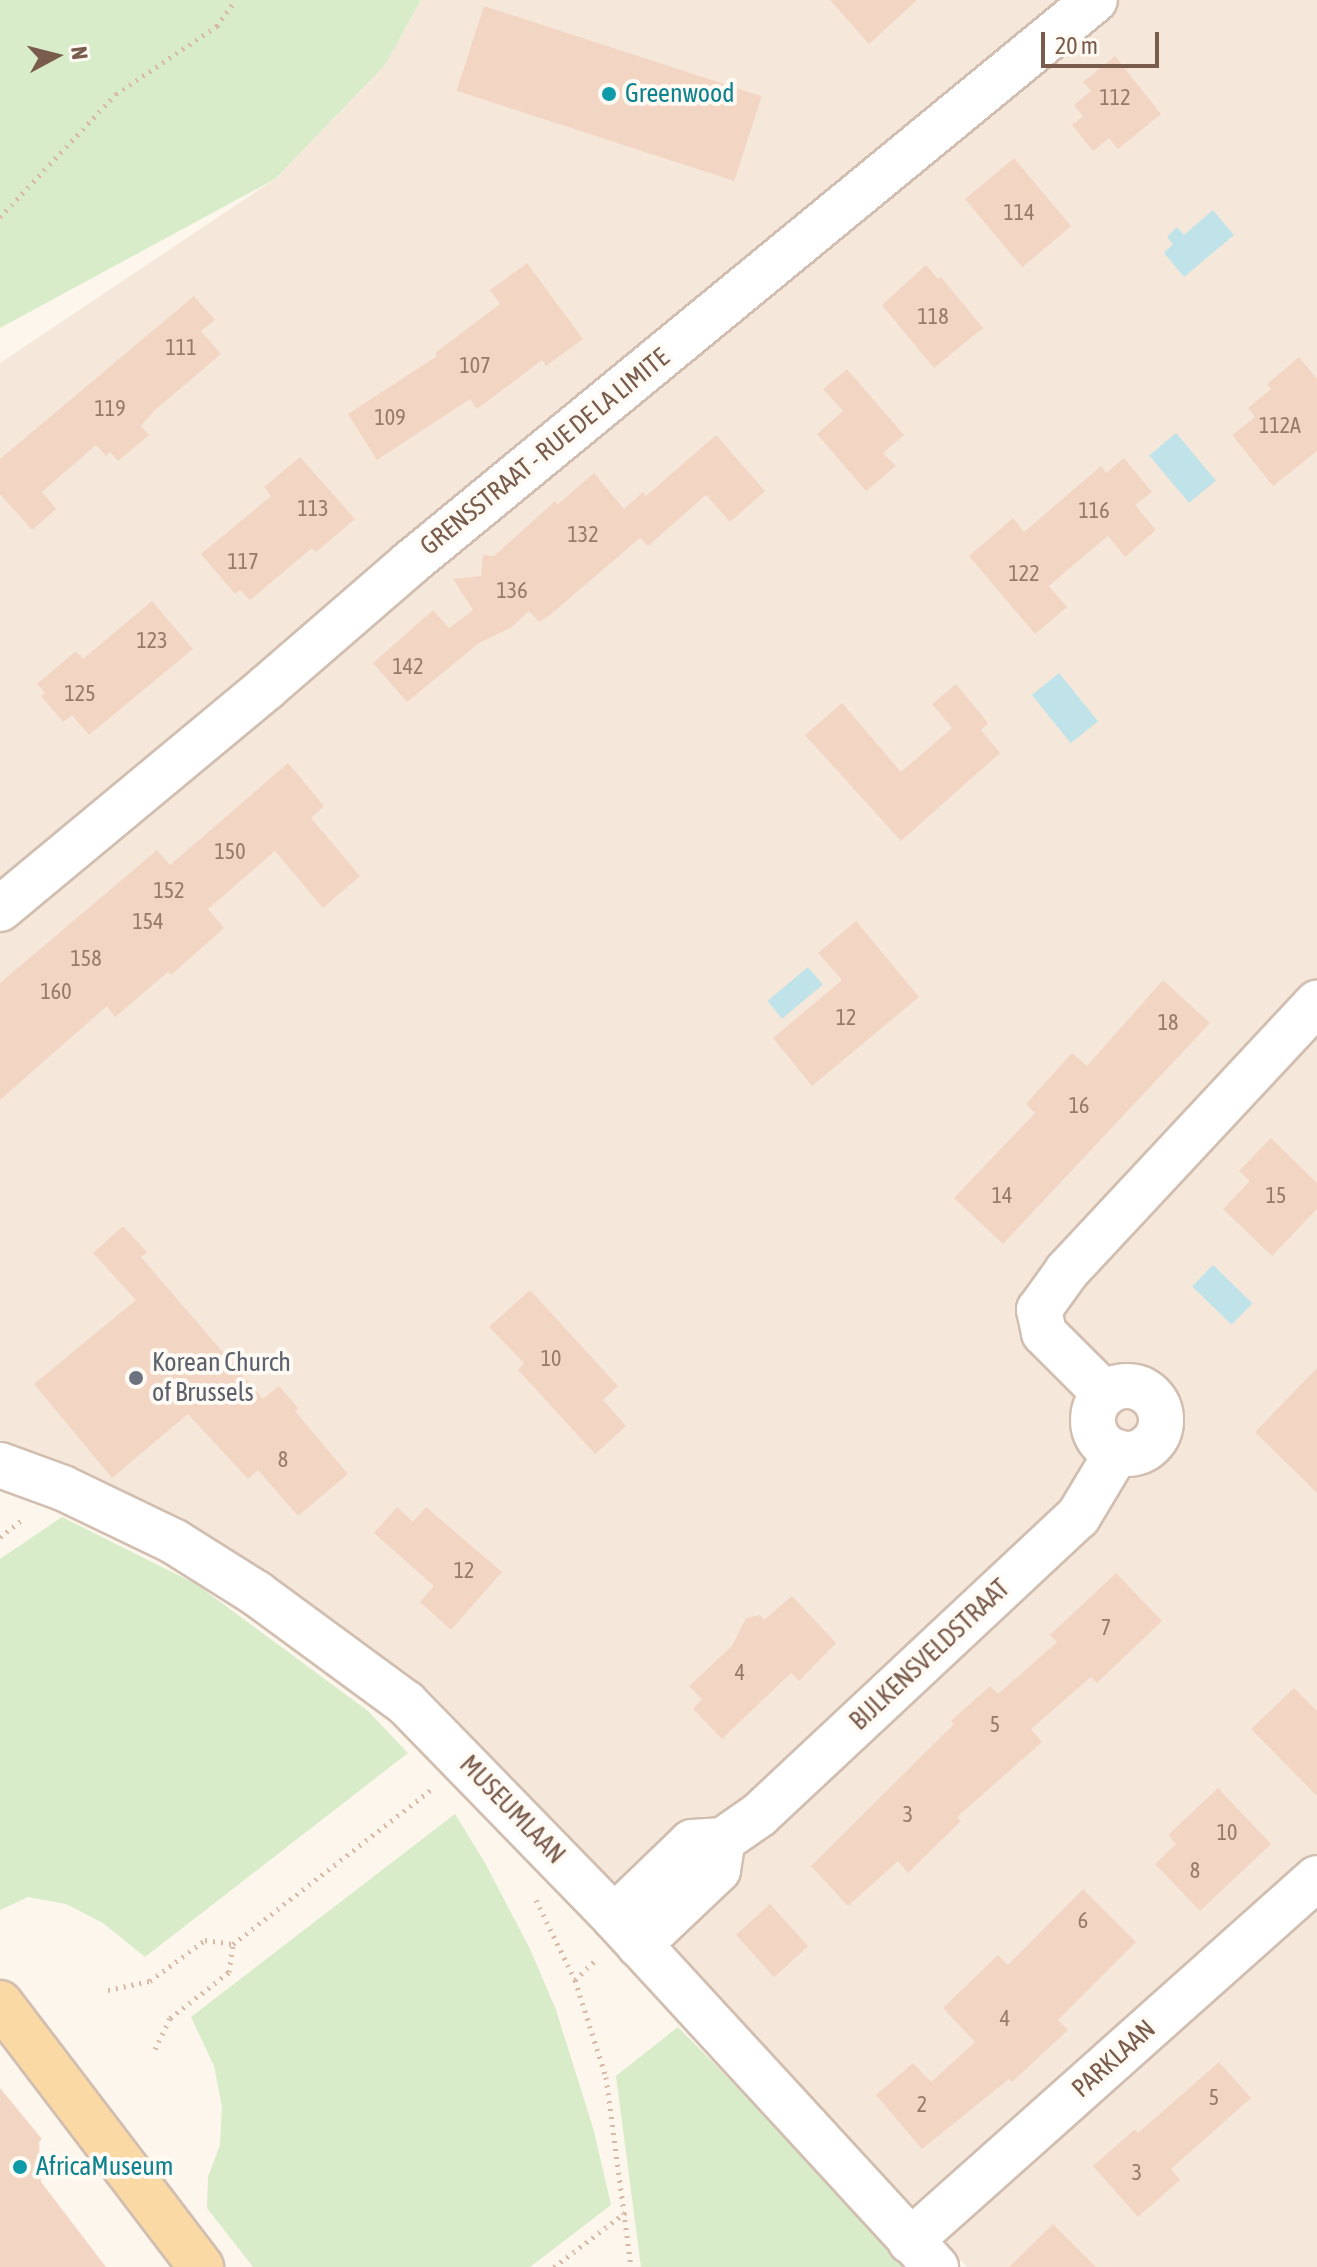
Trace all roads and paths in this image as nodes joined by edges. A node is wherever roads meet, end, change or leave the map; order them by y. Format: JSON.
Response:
{"nodes":[{"id":1,"x":235,"y":0,"type":"edge"},
{"id":2,"x":1095,"y":0,"type":"edge"},
{"id":3,"x":0,"y":217,"type":"edge"},
{"id":4,"x":0,"y":909,"type":"edge"},
{"id":5,"x":1317,"y":1003,"type":"edge"},
{"id":6,"x":0,"y":1465,"type":"edge"},
{"id":7,"x":467,"y":1763,"type":"junction"},
{"id":8,"x":1317,"y":1878,"type":"edge"},
{"id":9,"x":533,"y":1895,"type":"dead end"},
{"id":10,"x":626,"y":1931,"type":"junction"},
{"id":11,"x":233,"y":1944,"type":"junction"},
{"id":12,"x":108,"y":1990,"type":"dead end"},
{"id":13,"x":0,"y":2003,"type":"edge"},
{"id":14,"x":155,"y":2049,"type":"dead end"},
{"id":15,"x":626,"y":2212,"type":"junction"},
{"id":16,"x":923,"y":2254,"type":"edge"},
{"id":17,"x":201,"y":2267,"type":"edge"},
{"id":18,"x":554,"y":2267,"type":"edge"},
{"id":19,"x":631,"y":2267,"type":"edge"}],
"edges":[{"from":1,"to":3,"type":"path"},
{"from":2,"to":4,"type":"street","name":"GRENSSTRAAT - RUE DE LA LIMITE"},
{"from":5,"to":10,"type":"street","name":"BIJLKENSVELDSTRAAT"},
{"from":6,"to":7,"type":"street","name":"MUSEUMLAAN"},
{"from":7,"to":10,"type":"street","name":"MUSEUMLAAN"},
{"from":7,"to":11,"type":"path"},
{"from":8,"to":16,"type":"street","name":"PARKLAAN"},
{"from":9,"to":15,"type":"path"},
{"from":10,"to":16,"type":"street","name":"MUSEUMLAAN"},
{"from":11,"to":12,"type":"path"},
{"from":11,"to":14,"type":"path"},
{"from":13,"to":17,"type":"main road"},
{"from":15,"to":18,"type":"path"},
{"from":15,"to":19,"type":"path"}]}
